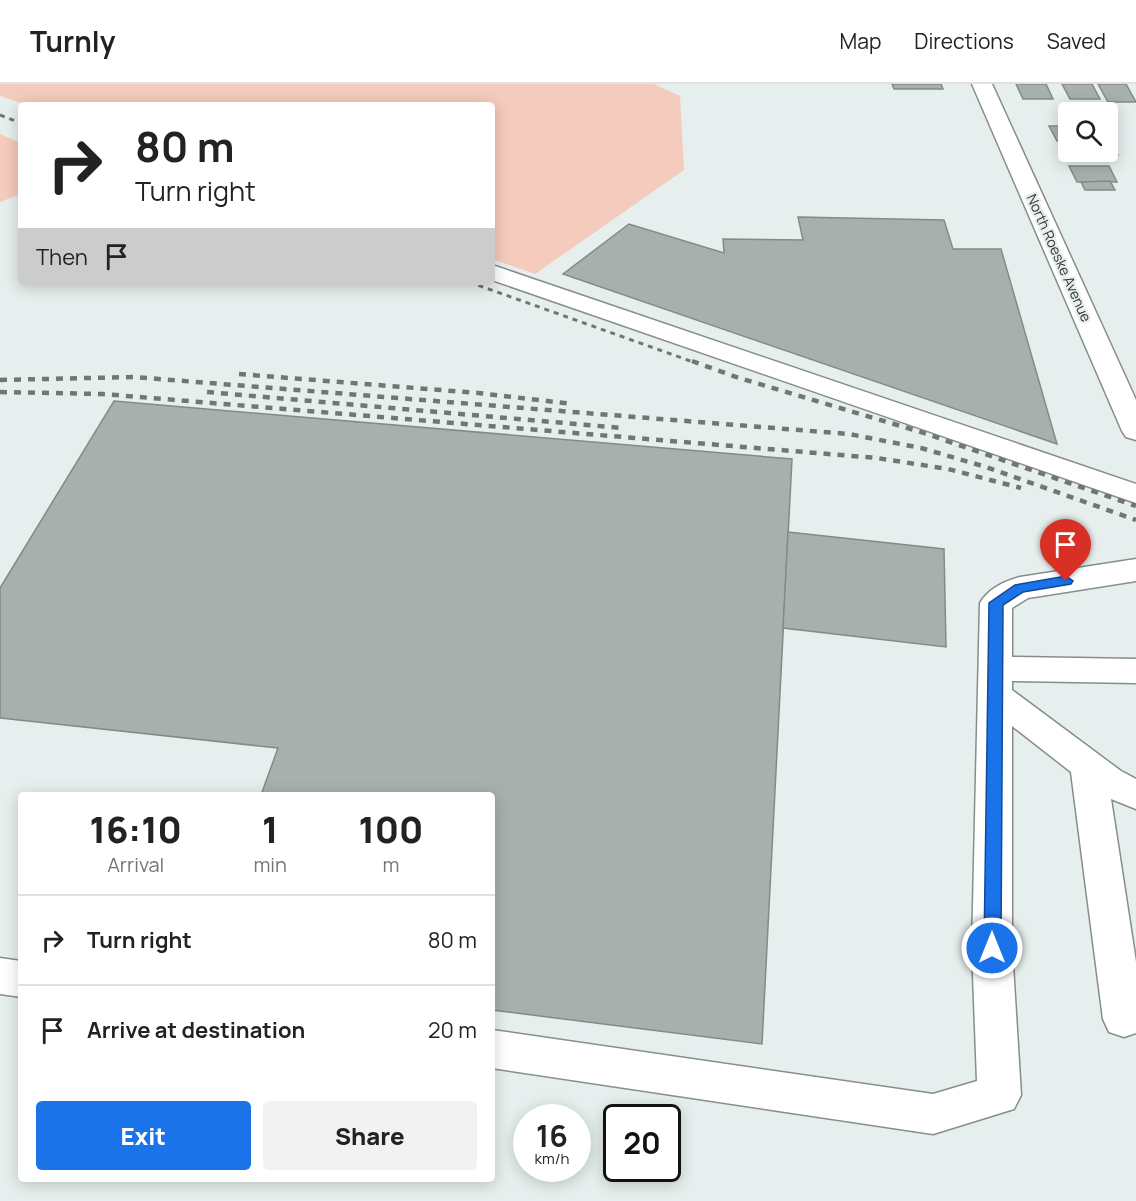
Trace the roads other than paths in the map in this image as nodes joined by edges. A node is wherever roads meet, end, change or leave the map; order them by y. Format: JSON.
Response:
{"nodes":[{"id":1,"x":982,"y":84,"type":"edge"},
{"id":2,"x":495,"y":273,"type":"edge"},
{"id":3,"x":1136,"y":432,"type":"edge"},
{"id":4,"x":1136,"y":494,"type":"edge"},
{"id":5,"x":1136,"y":570,"type":"edge"},
{"id":6,"x":1136,"y":671,"type":"edge"},
{"id":7,"x":995,"y":682,"type":"junction"},
{"id":8,"x":1088,"y":765,"type":"junction"},
{"id":9,"x":1136,"y":795,"type":"edge"},
{"id":10,"x":0,"y":976,"type":"edge"},
{"id":11,"x":18,"y":979,"type":"edge"},
{"id":12,"x":1124,"y":1019,"type":"dead end"},
{"id":13,"x":495,"y":1049,"type":"edge"}],
"edges":[{"from":1,"to":3,"type":"street","name":"North Roeske Avenue"},
{"from":2,"to":4,"type":"street"},
{"from":5,"to":7,"type":"street"},
{"from":6,"to":7,"type":"street"},
{"from":7,"to":8,"type":"street"},
{"from":7,"to":13,"type":"street"},
{"from":8,"to":9,"type":"street"},
{"from":8,"to":12,"type":"street"},
{"from":10,"to":11,"type":"street"}]}
